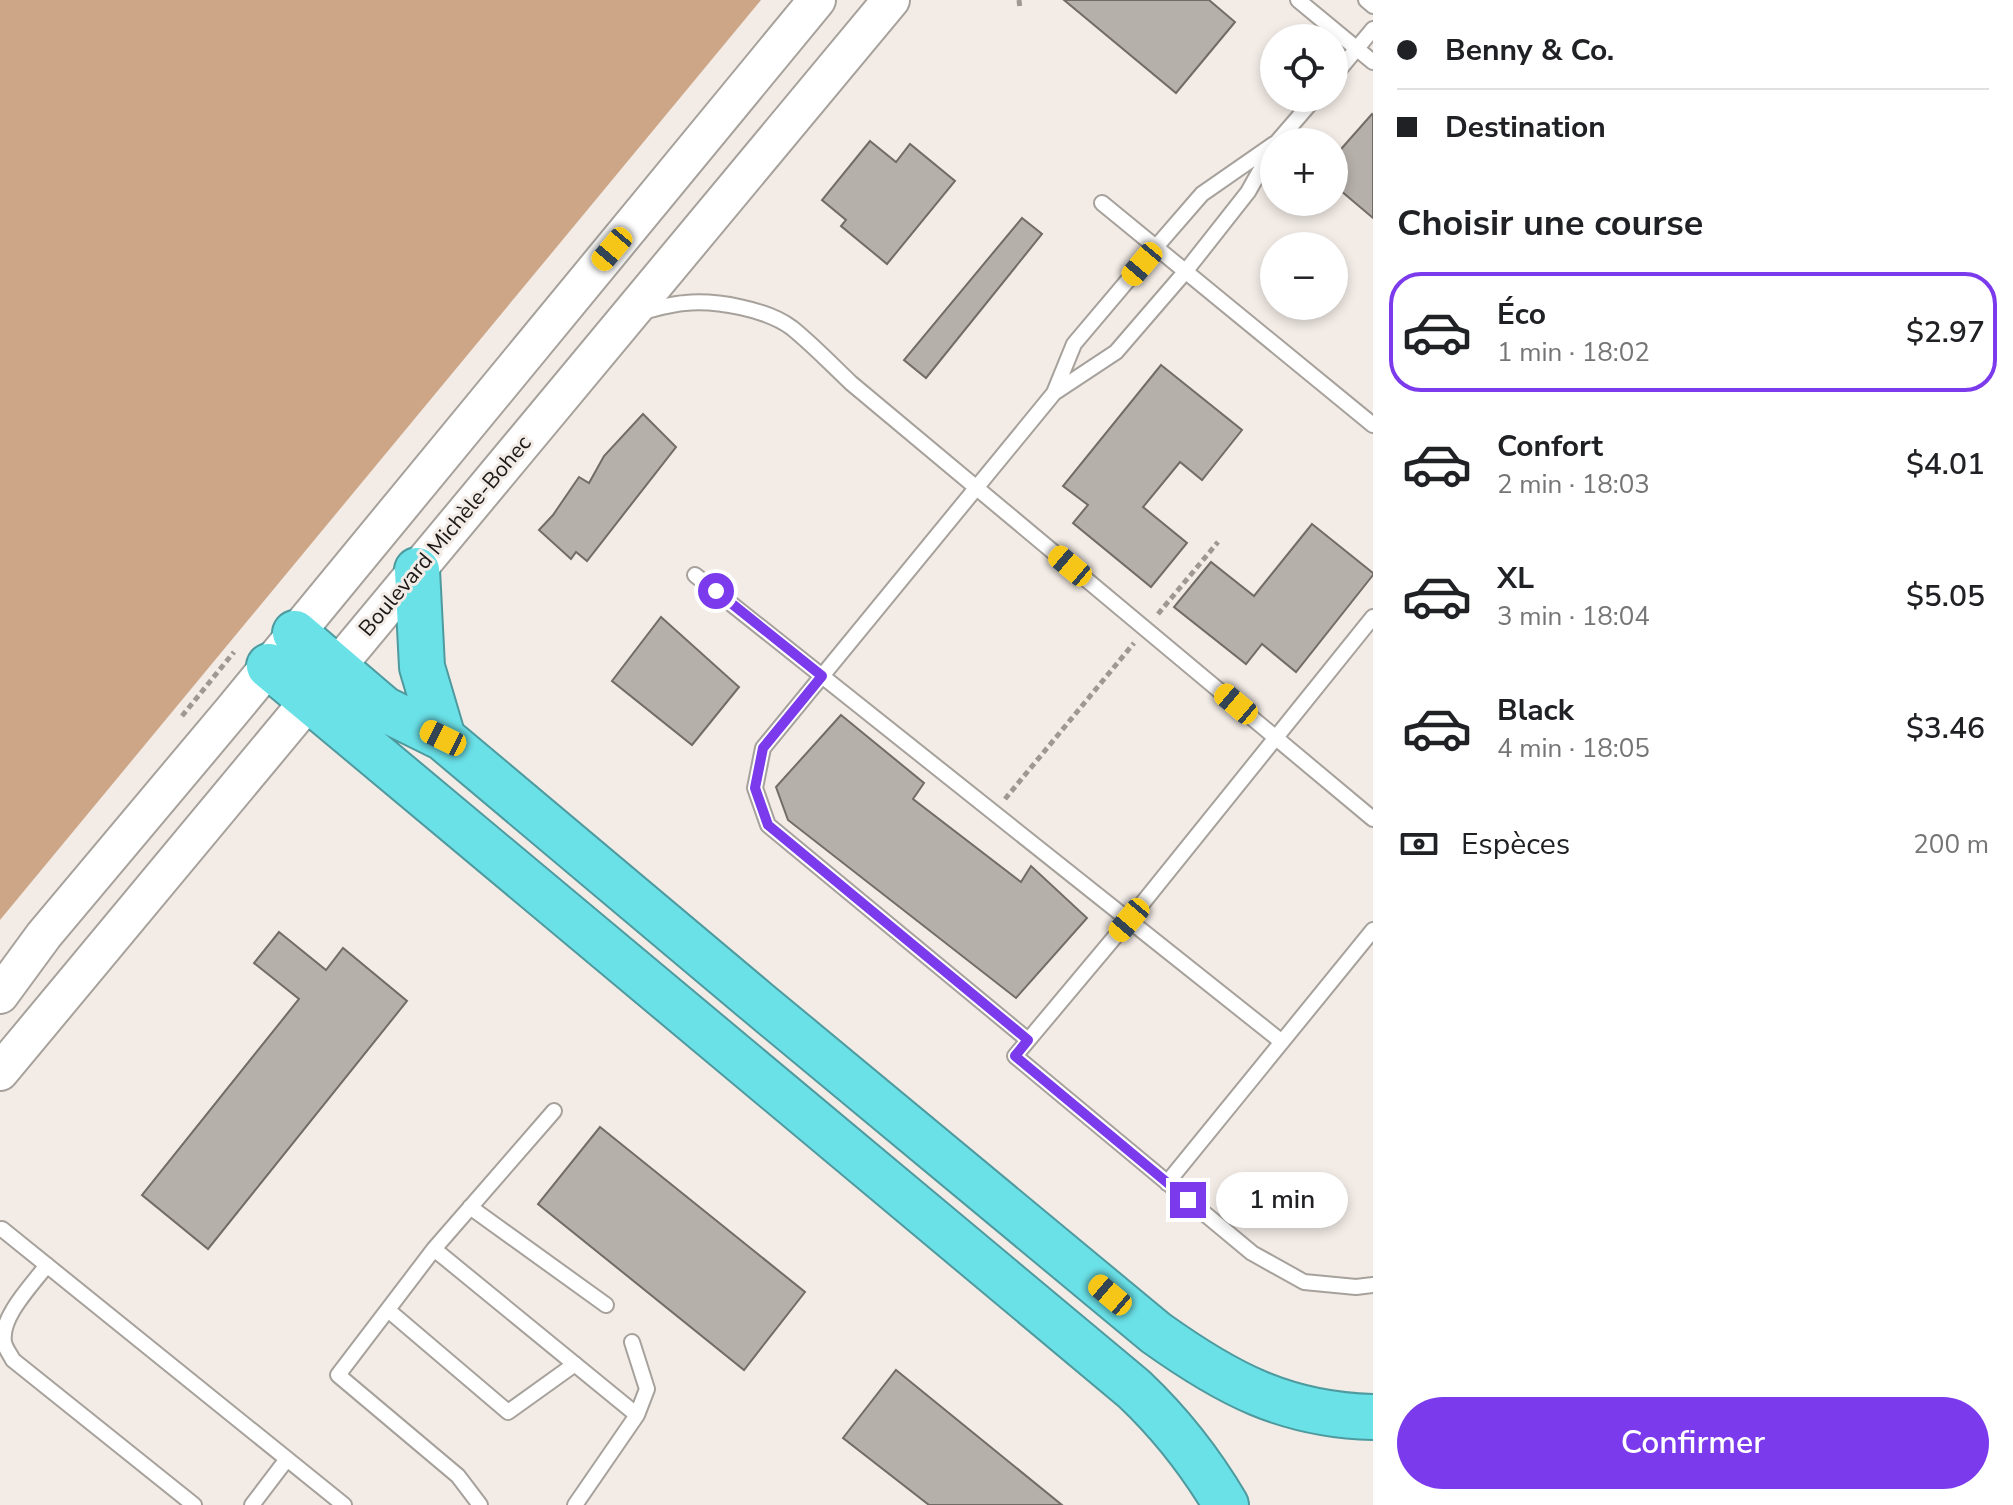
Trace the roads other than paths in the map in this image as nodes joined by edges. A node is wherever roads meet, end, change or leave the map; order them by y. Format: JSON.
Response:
{"nodes":[{"id":1,"x":817,"y":0,"type":"edge"},
{"id":2,"x":891,"y":0,"type":"edge"},
{"id":3,"x":1298,"y":0,"type":"edge"},
{"id":4,"x":1366,"y":0,"type":"edge"},
{"id":5,"x":1373,"y":6,"type":"edge"},
{"id":6,"x":1373,"y":29,"type":"edge"},
{"id":7,"x":1357,"y":49,"type":"junction"},
{"id":8,"x":1348,"y":60,"type":"edge"},
{"id":9,"x":1373,"y":62,"type":"edge"},
{"id":10,"x":1303,"y":112,"type":"edge"},
{"id":11,"x":1289,"y":128,"type":"edge"},
{"id":12,"x":1260,"y":154,"type":"edge"},
{"id":13,"x":1260,"y":171,"type":"edge"},
{"id":14,"x":1102,"y":203,"type":"dead end"},
{"id":15,"x":1156,"y":247,"type":"junction"},
{"id":16,"x":1185,"y":272,"type":"junction"},
{"id":17,"x":626,"y":317,"type":"junction"},
{"id":18,"x":1054,"y":393,"type":"junction"},
{"id":19,"x":1373,"y":425,"type":"edge"},
{"id":20,"x":976,"y":487,"type":"junction"},
{"id":21,"x":417,"y":570,"type":"junction"},
{"id":22,"x":695,"y":575,"type":"dead end"},
{"id":23,"x":1373,"y":617,"type":"edge"},
{"id":24,"x":282,"y":650,"type":"junction"},
{"id":25,"x":822,"y":676,"type":"junction"},
{"id":26,"x":323,"y":684,"type":"junction"},
{"id":27,"x":1276,"y":737,"type":"junction"},
{"id":28,"x":443,"y":738,"type":"junction"},
{"id":29,"x":1373,"y":819,"type":"edge"},
{"id":30,"x":1129,"y":920,"type":"junction"},
{"id":31,"x":1373,"y":930,"type":"edge"},
{"id":32,"x":0,"y":995,"type":"edge"},
{"id":33,"x":1028,"y":1040,"type":"junction"},
{"id":34,"x":1282,"y":1042,"type":"junction"},
{"id":35,"x":0,"y":1072,"type":"edge"},
{"id":36,"x":554,"y":1111,"type":"dead end"},
{"id":37,"x":1167,"y":1183,"type":"junction"},
{"id":38,"x":470,"y":1207,"type":"junction"},
{"id":39,"x":2,"y":1229,"type":"edge"},
{"id":40,"x":434,"y":1249,"type":"junction"},
{"id":41,"x":47,"y":1265,"type":"junction"},
{"id":42,"x":1373,"y":1285,"type":"edge"},
{"id":43,"x":606,"y":1305,"type":"dead end"},
{"id":44,"x":388,"y":1310,"type":"junction"},
{"id":45,"x":632,"y":1342,"type":"dead end"},
{"id":46,"x":575,"y":1364,"type":"junction"},
{"id":47,"x":637,"y":1415,"type":"junction"},
{"id":48,"x":1373,"y":1417,"type":"edge"},
{"id":49,"x":287,"y":1459,"type":"junction"},
{"id":50,"x":194,"y":1505,"type":"edge"},
{"id":51,"x":252,"y":1505,"type":"edge"},
{"id":52,"x":344,"y":1505,"type":"edge"},
{"id":53,"x":480,"y":1505,"type":"edge"},
{"id":54,"x":575,"y":1505,"type":"edge"},
{"id":55,"x":1226,"y":1505,"type":"edge"}],
"edges":[{"from":1,"to":24,"type":"street"},
{"from":2,"to":17,"type":"street","name":"Boulevard Michèle-Bohec"},
{"from":3,"to":7,"type":"lane"},
{"from":4,"to":5,"type":"lane"},
{"from":6,"to":7,"type":"lane"},
{"from":7,"to":8,"type":"lane"},
{"from":7,"to":9,"type":"lane"},
{"from":10,"to":11,"type":"lane"},
{"from":12,"to":15,"type":"lane"},
{"from":13,"to":16,"type":"lane"},
{"from":14,"to":15,"type":"lane"},
{"from":15,"to":16,"type":"lane"},
{"from":15,"to":18,"type":"lane"},
{"from":16,"to":18,"type":"lane"},
{"from":16,"to":19,"type":"lane"},
{"from":17,"to":20,"type":"lane"},
{"from":17,"to":21,"type":"street","name":"Boulevard Michèle-Bohec"},
{"from":18,"to":20,"type":"lane"},
{"from":20,"to":25,"type":"lane"},
{"from":20,"to":27,"type":"lane"},
{"from":21,"to":26,"type":"street","name":"Boulevard Michèle-Bohec"},
{"from":21,"to":28,"type":"highway"},
{"from":22,"to":25,"type":"lane"},
{"from":23,"to":27,"type":"lane"},
{"from":24,"to":26,"type":"highway"},
{"from":24,"to":32,"type":"street"},
{"from":25,"to":30,"type":"lane"},
{"from":25,"to":33,"type":"lane"},
{"from":26,"to":28,"type":"highway"},
{"from":26,"to":35,"type":"street","name":"Boulevard Michèle-Bohec"},
{"from":26,"to":55,"type":"highway"},
{"from":27,"to":29,"type":"lane"},
{"from":27,"to":30,"type":"lane"},
{"from":28,"to":48,"type":"highway"},
{"from":30,"to":33,"type":"lane"},
{"from":30,"to":34,"type":"lane"},
{"from":31,"to":34,"type":"lane"},
{"from":33,"to":37,"type":"lane"},
{"from":34,"to":37,"type":"lane"},
{"from":36,"to":38,"type":"lane"},
{"from":37,"to":42,"type":"lane"},
{"from":38,"to":40,"type":"lane"},
{"from":38,"to":43,"type":"lane"},
{"from":39,"to":41,"type":"lane"},
{"from":40,"to":44,"type":"lane"},
{"from":40,"to":46,"type":"lane"},
{"from":41,"to":49,"type":"lane"},
{"from":41,"to":50,"type":"lane"},
{"from":44,"to":46,"type":"lane"},
{"from":44,"to":53,"type":"lane"},
{"from":45,"to":47,"type":"lane"},
{"from":46,"to":47,"type":"lane"},
{"from":47,"to":54,"type":"lane"},
{"from":49,"to":51,"type":"lane"},
{"from":49,"to":52,"type":"lane"}]}
